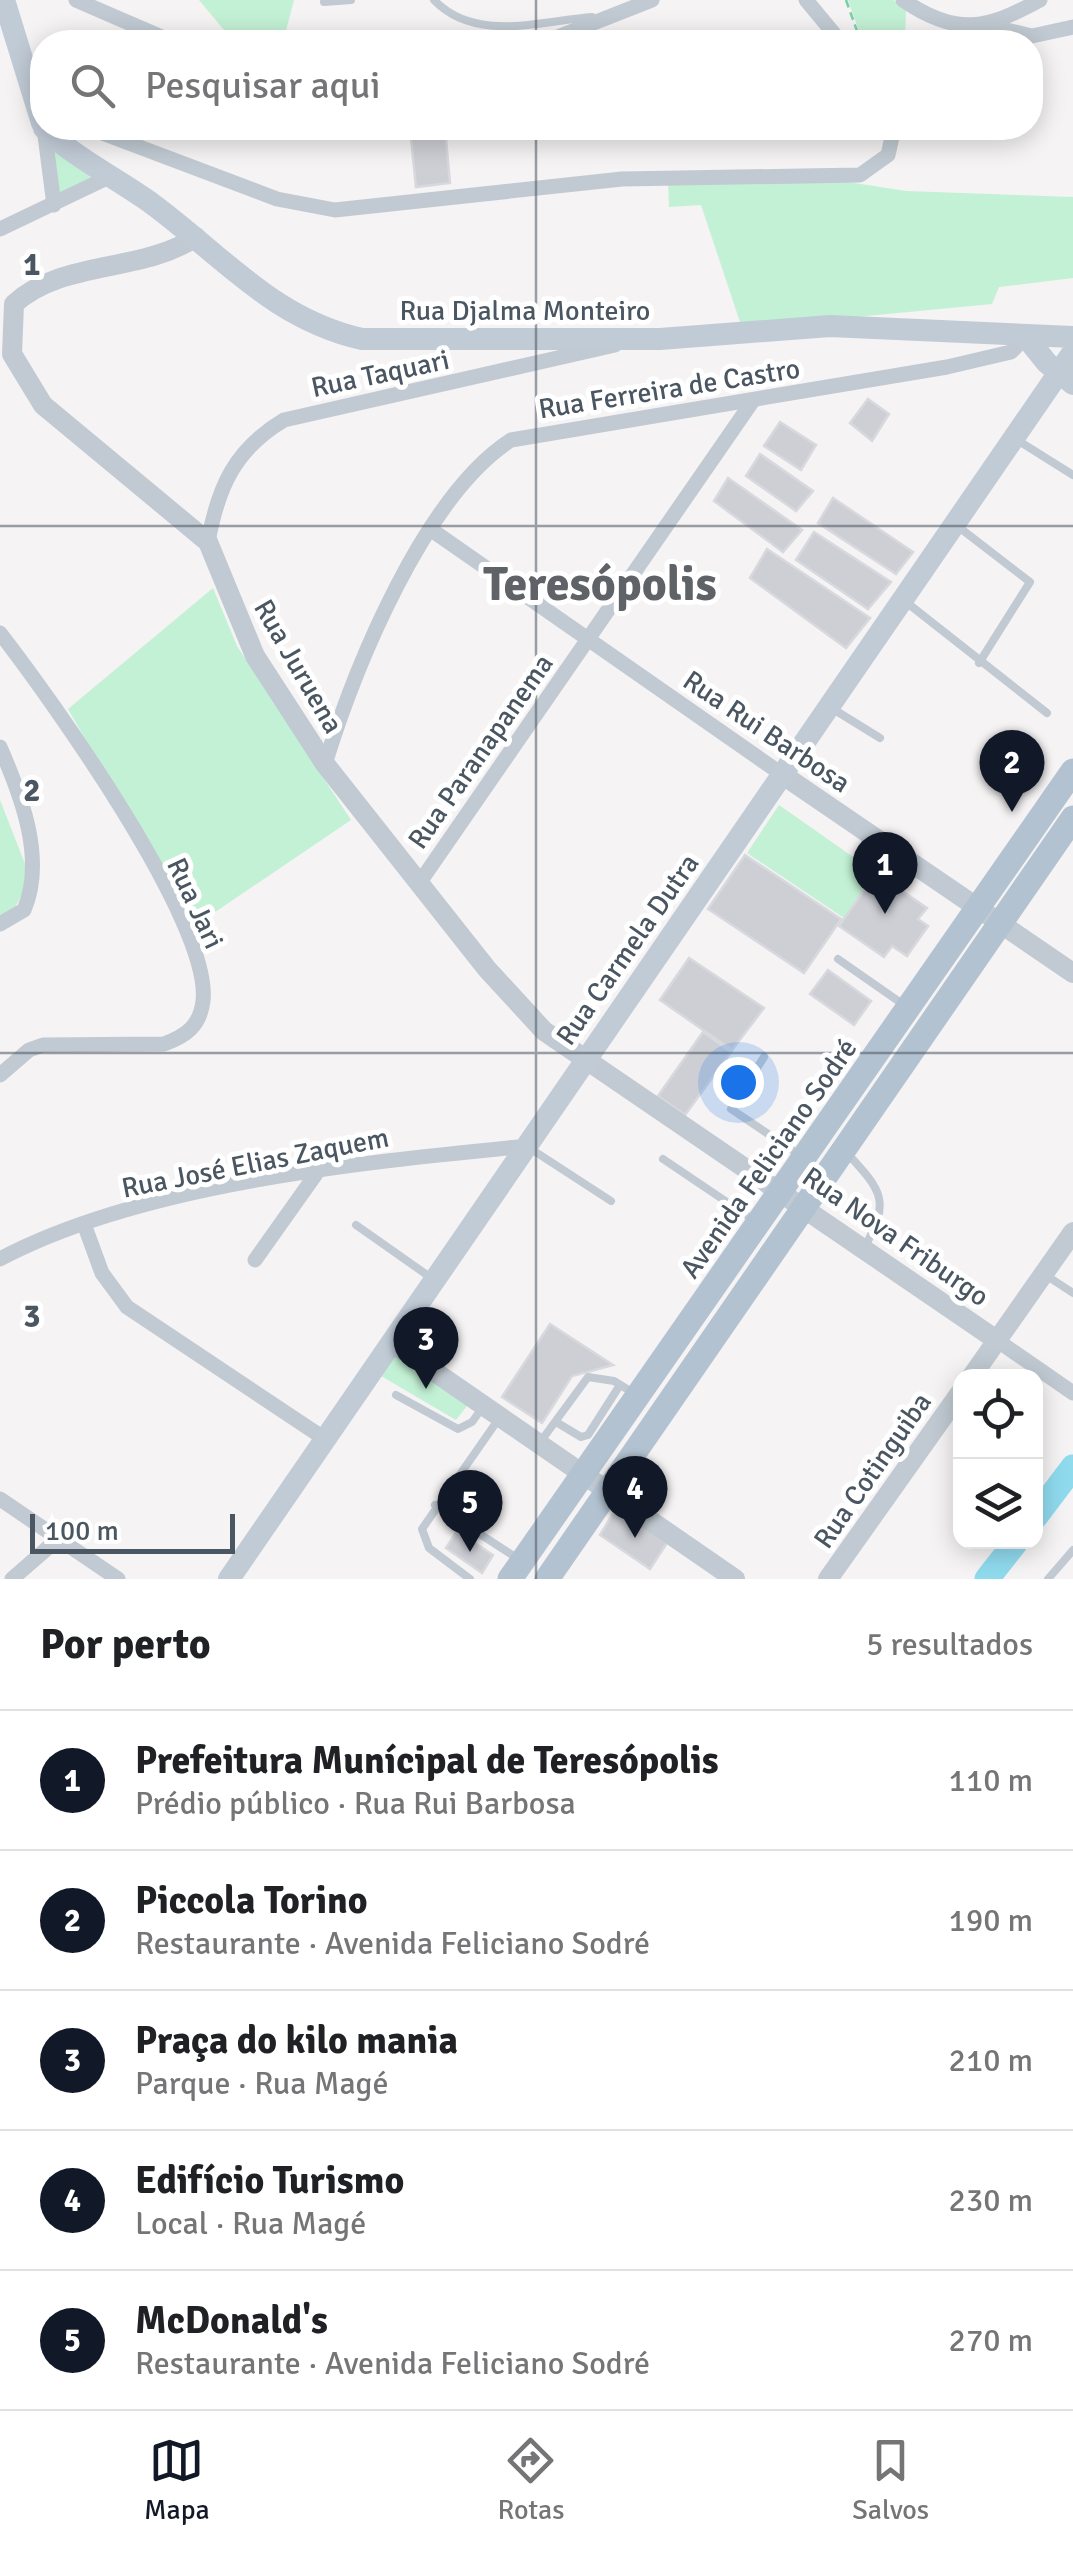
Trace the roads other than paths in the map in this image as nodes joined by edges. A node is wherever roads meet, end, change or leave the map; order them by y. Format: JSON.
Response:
{"nodes":[{"id":1,"x":4,"y":0,"type":"edge"},
{"id":2,"x":76,"y":0,"type":"edge"},
{"id":3,"x":350,"y":0,"type":"edge"},
{"id":4,"x":434,"y":0,"type":"edge"},
{"id":5,"x":652,"y":0,"type":"edge"},
{"id":6,"x":806,"y":0,"type":"edge"},
{"id":7,"x":903,"y":0,"type":"edge"},
{"id":8,"x":1040,"y":0,"type":"edge"},
{"id":9,"x":324,"y":2,"type":"edge"},
{"id":10,"x":613,"y":19,"type":"junction"},
{"id":11,"x":989,"y":26,"type":"junction"},
{"id":12,"x":1073,"y":27,"type":"edge"},
{"id":13,"x":145,"y":30,"type":"edge"},
{"id":14,"x":581,"y":30,"type":"edge"},
{"id":15,"x":831,"y":30,"type":"edge"},
{"id":16,"x":1006,"y":30,"type":"edge"},
{"id":17,"x":1043,"y":34,"type":"edge"},
{"id":18,"x":30,"y":81,"type":"edge"},
{"id":19,"x":45,"y":140,"type":"edge"},
{"id":20,"x":67,"y":140,"type":"edge"},
{"id":21,"x":121,"y":140,"type":"edge"},
{"id":22,"x":891,"y":140,"type":"edge"},
{"id":23,"x":111,"y":176,"type":"junction"},
{"id":24,"x":54,"y":204,"type":"junction"},
{"id":25,"x":0,"y":228,"type":"edge"},
{"id":26,"x":196,"y":237,"type":"junction"},
{"id":27,"x":1019,"y":337,"type":"junction"},
{"id":28,"x":1073,"y":337,"type":"edge"},
{"id":29,"x":633,"y":339,"type":"junction"},
{"id":30,"x":1073,"y":352,"type":"edge"},
{"id":31,"x":1065,"y":378,"type":"edge"},
{"id":32,"x":752,"y":402,"type":"junction"},
{"id":33,"x":1013,"y":438,"type":"junction"},
{"id":34,"x":1073,"y":475,"type":"edge"},
{"id":35,"x":954,"y":524,"type":"junction"},
{"id":36,"x":432,"y":530,"type":"junction"},
{"id":37,"x":208,"y":542,"type":"junction"},
{"id":38,"x":902,"y":600,"type":"junction"},
{"id":39,"x":0,"y":633,"type":"edge"},
{"id":40,"x":587,"y":641,"type":"junction"},
{"id":41,"x":979,"y":663,"type":"junction"},
{"id":42,"x":830,"y":706,"type":"junction"},
{"id":43,"x":1048,"y":713,"type":"dead end"},
{"id":44,"x":880,"y":738,"type":"dead end"},
{"id":45,"x":0,"y":747,"type":"edge"},
{"id":46,"x":325,"y":764,"type":"junction"},
{"id":47,"x":1073,"y":771,"type":"edge"},
{"id":48,"x":783,"y":775,"type":"junction"},
{"id":49,"x":1073,"y":818,"type":"edge"},
{"id":50,"x":420,"y":882,"type":"junction"},
{"id":51,"x":979,"y":906,"type":"junction"},
{"id":52,"x":1003,"y":923,"type":"junction"},
{"id":53,"x":0,"y":924,"type":"edge"},
{"id":54,"x":838,"y":960,"type":"dead end"},
{"id":55,"x":1073,"y":973,"type":"edge"},
{"id":56,"x":908,"y":1008,"type":"junction"},
{"id":57,"x":764,"y":1056,"type":"dead end"},
{"id":58,"x":585,"y":1063,"type":"junction"},
{"id":59,"x":0,"y":1076,"type":"edge"},
{"id":60,"x":527,"y":1146,"type":"junction"},
{"id":61,"x":845,"y":1151,"type":"junction"},
{"id":62,"x":663,"y":1158,"type":"dead end"},
{"id":63,"x":805,"y":1158,"type":"junction"},
{"id":64,"x":316,"y":1174,"type":"junction"},
{"id":65,"x":782,"y":1191,"type":"junction"},
{"id":66,"x":611,"y":1202,"type":"dead end"},
{"id":67,"x":806,"y":1207,"type":"junction"},
{"id":68,"x":84,"y":1224,"type":"junction"},
{"id":69,"x":759,"y":1224,"type":"junction"},
{"id":70,"x":356,"y":1225,"type":"dead end"},
{"id":71,"x":1073,"y":1232,"type":"edge"},
{"id":72,"x":864,"y":1248,"type":"junction"},
{"id":73,"x":0,"y":1259,"type":"edge"},
{"id":74,"x":255,"y":1260,"type":"dead end"},
{"id":75,"x":1044,"y":1274,"type":"junction"},
{"id":76,"x":436,"y":1280,"type":"junction"},
{"id":77,"x":1073,"y":1293,"type":"edge"},
{"id":78,"x":998,"y":1340,"type":"junction"},
{"id":79,"x":393,"y":1343,"type":"junction"},
{"id":80,"x":977,"y":1369,"type":"edge"},
{"id":81,"x":630,"y":1390,"type":"junction"},
{"id":82,"x":1073,"y":1394,"type":"edge"},
{"id":83,"x":396,"y":1395,"type":"dead end"},
{"id":84,"x":953,"y":1403,"type":"edge"},
{"id":85,"x":492,"y":1411,"type":"junction"},
{"id":86,"x":556,"y":1422,"type":"junction"},
{"id":87,"x":325,"y":1440,"type":"junction"},
{"id":88,"x":539,"y":1444,"type":"junction"},
{"id":89,"x":583,"y":1474,"type":"junction"},
{"id":90,"x":607,"y":1491,"type":"junction"},
{"id":91,"x":0,"y":1499,"type":"edge"},
{"id":92,"x":436,"y":1505,"type":"junction"},
{"id":93,"x":58,"y":1539,"type":"junction"},
{"id":94,"x":1073,"y":1550,"type":"edge"},
{"id":95,"x":516,"y":1570,"type":"edge"},
{"id":96,"x":12,"y":1579,"type":"edge"},
{"id":97,"x":118,"y":1579,"type":"edge"},
{"id":98,"x":229,"y":1579,"type":"edge"},
{"id":99,"x":470,"y":1579,"type":"edge"},
{"id":100,"x":547,"y":1579,"type":"edge"},
{"id":101,"x":736,"y":1579,"type":"edge"},
{"id":102,"x":828,"y":1579,"type":"edge"},
{"id":103,"x":1048,"y":1579,"type":"edge"}],
"edges":[{"from":1,"to":18,"type":"main road"},
{"from":2,"to":13,"type":"street"},
{"from":3,"to":9,"type":"lane"},
{"from":4,"to":10,"type":"lane"},
{"from":5,"to":10,"type":"street"},
{"from":6,"to":15,"type":"street"},
{"from":7,"to":11,"type":"street"},
{"from":8,"to":11,"type":"street"},
{"from":10,"to":14,"type":"street"},
{"from":11,"to":16,"type":"street"},
{"from":12,"to":17,"type":"street"},
{"from":19,"to":24,"type":"street"},
{"from":20,"to":23,"type":"main road","name":"Rua Djalma Monteiro"},
{"from":21,"to":22,"type":"street"},
{"from":23,"to":24,"type":"street"},
{"from":23,"to":26,"type":"main road","name":"Rua Djalma Monteiro"},
{"from":24,"to":25,"type":"street"},
{"from":26,"to":29,"type":"main road","name":"Rua Djalma Monteiro"},
{"from":26,"to":37,"type":"street","name":"Rua Juruena"},
{"from":27,"to":28,"type":"main road","name":"Rua Djalma Monteiro"},
{"from":27,"to":29,"type":"main road","name":"Rua Djalma Monteiro"},
{"from":27,"to":31,"type":"main road"},
{"from":27,"to":32,"type":"street","name":"Rua Ferreira de Castro"},
{"from":29,"to":37,"type":"street","name":"Rua Taquari"},
{"from":30,"to":31,"type":"main road","name":"Rua Carmela Dutra"},
{"from":31,"to":33,"type":"main road","name":"Rua Carmela Dutra"},
{"from":32,"to":36,"type":"street","name":"Rua Ferreira de Castro"},
{"from":32,"to":40,"type":"street","name":"Rua Paranapanema"},
{"from":33,"to":34,"type":"lane"},
{"from":33,"to":35,"type":"main road","name":"Rua Carmela Dutra"},
{"from":35,"to":38,"type":"main road","name":"Rua Carmela Dutra"},
{"from":35,"to":41,"type":"lane"},
{"from":36,"to":40,"type":"street","name":"Rua Rui Barbosa"},
{"from":36,"to":46,"type":"street","name":"Rua Ferreira de Castro"},
{"from":37,"to":46,"type":"street","name":"Rua Juruena"},
{"from":38,"to":41,"type":"lane"},
{"from":38,"to":42,"type":"main road","name":"Rua Carmela Dutra"},
{"from":39,"to":59,"type":"street","name":"Rua Jari"},
{"from":40,"to":48,"type":"street","name":"Rua Rui Barbosa"},
{"from":40,"to":50,"type":"street","name":"Rua Paranapanema"},
{"from":41,"to":43,"type":"lane"},
{"from":42,"to":44,"type":"lane"},
{"from":42,"to":48,"type":"main road","name":"Rua Carmela Dutra"},
{"from":45,"to":53,"type":"street"},
{"from":46,"to":50,"type":"street","name":"Rua Juruena"},
{"from":47,"to":51,"type":"main road","name":"Avenida Feliciano Sodré"},
{"from":48,"to":51,"type":"street","name":"Rua Rui Barbosa"},
{"from":48,"to":58,"type":"main road","name":"Rua Carmela Dutra"},
{"from":49,"to":52,"type":"main road"},
{"from":50,"to":58,"type":"street","name":"Rua Juruena"},
{"from":51,"to":52,"type":"street","name":"Rua Rui Barbosa"},
{"from":51,"to":56,"type":"main road","name":"Avenida Feliciano Sodré"},
{"from":52,"to":55,"type":"street","name":"Rua Rui Barbosa"},
{"from":52,"to":61,"type":"main road"},
{"from":54,"to":56,"type":"lane"},
{"from":56,"to":63,"type":"main road","name":"Avenida Feliciano Sodré"},
{"from":57,"to":63,"type":"lane"},
{"from":58,"to":60,"type":"main road","name":"Rua Carmela Dutra"},
{"from":58,"to":65,"type":"street","name":"Rua Nova Friburgo"},
{"from":60,"to":64,"type":"street","name":"Rua José Elias Zaquem"},
{"from":60,"to":66,"type":"lane"},
{"from":60,"to":76,"type":"main road","name":"Rua Carmela Dutra"},
{"from":61,"to":67,"type":"main road"},
{"from":61,"to":72,"type":"lane"},
{"from":62,"to":69,"type":"lane"},
{"from":63,"to":65,"type":"main road","name":"Avenida Feliciano Sodré"},
{"from":64,"to":68,"type":"street","name":"Rua José Elias Zaquem"},
{"from":64,"to":74,"type":"street"},
{"from":65,"to":67,"type":"street","name":"Rua Nova Friburgo"},
{"from":65,"to":69,"type":"main road","name":"Avenida Feliciano Sodré"},
{"from":67,"to":72,"type":"street","name":"Rua Nova Friburgo"},
{"from":67,"to":90,"type":"main road"},
{"from":68,"to":73,"type":"street","name":"Rua José Elias Zaquem"},
{"from":68,"to":87,"type":"street"},
{"from":69,"to":81,"type":"main road","name":"Avenida Feliciano Sodré"},
{"from":70,"to":76,"type":"lane"},
{"from":71,"to":75,"type":"street"},
{"from":72,"to":78,"type":"street","name":"Rua Nova Friburgo"},
{"from":75,"to":77,"type":"lane"},
{"from":75,"to":78,"type":"street"},
{"from":76,"to":79,"type":"main road","name":"Rua Carmela Dutra"},
{"from":78,"to":80,"type":"street"},
{"from":78,"to":82,"type":"street","name":"Rua Nova Friburgo"},
{"from":79,"to":85,"type":"street"},
{"from":79,"to":87,"type":"main road","name":"Rua Carmela Dutra"},
{"from":81,"to":86,"type":"lane"},
{"from":81,"to":86,"type":"lane"},
{"from":81,"to":89,"type":"main road","name":"Avenida Feliciano Sodré"},
{"from":83,"to":85,"type":"lane"},
{"from":84,"to":102,"type":"street","name":"Rua Cotinguiba"},
{"from":85,"to":88,"type":"street"},
{"from":85,"to":92,"type":"lane"},
{"from":86,"to":88,"type":"lane"},
{"from":87,"to":98,"type":"main road","name":"Rua Carmela Dutra"},
{"from":88,"to":89,"type":"street"},
{"from":89,"to":90,"type":"street"},
{"from":89,"to":95,"type":"main road","name":"Avenida Feliciano Sodré"},
{"from":90,"to":100,"type":"main road"},
{"from":90,"to":101,"type":"street"},
{"from":91,"to":93,"type":"street"},
{"from":92,"to":95,"type":"lane"},
{"from":92,"to":99,"type":"lane"},
{"from":93,"to":96,"type":"street"},
{"from":93,"to":97,"type":"street"},
{"from":94,"to":103,"type":"lane"}]}
